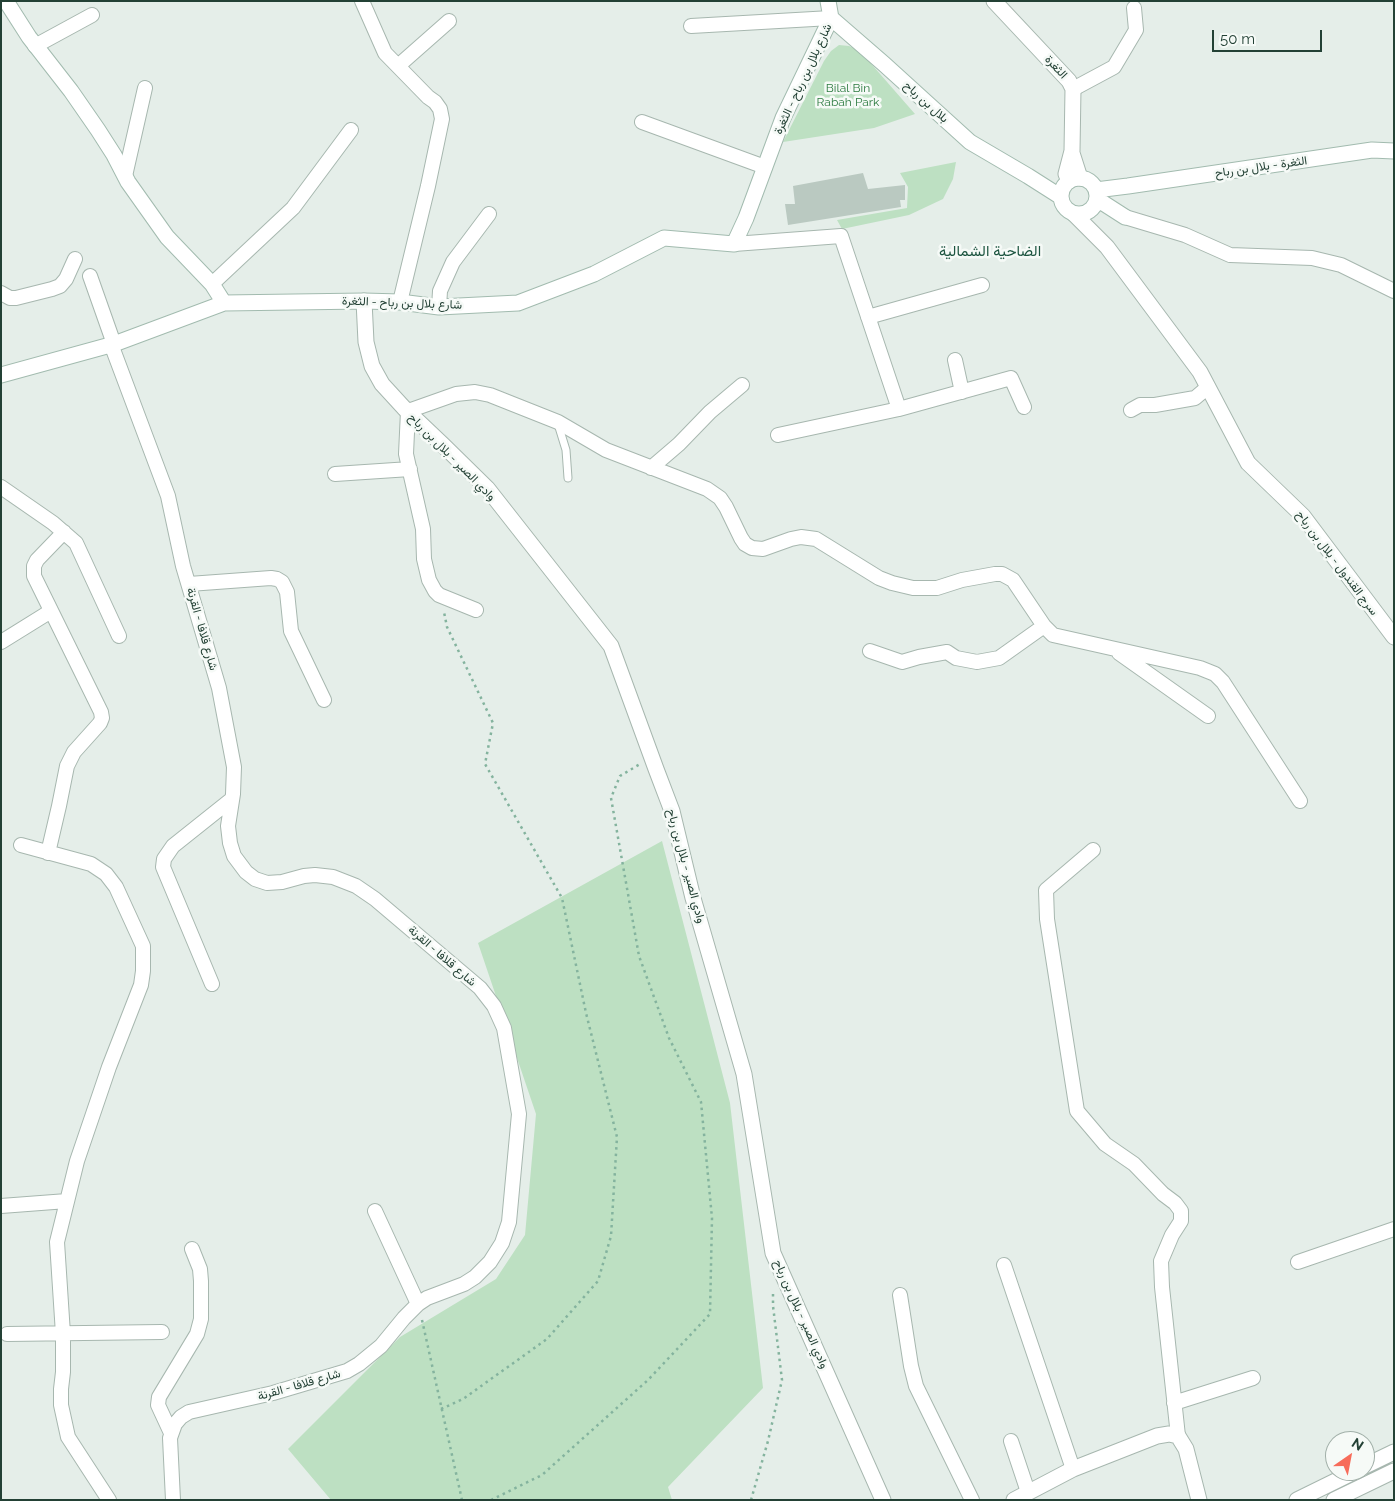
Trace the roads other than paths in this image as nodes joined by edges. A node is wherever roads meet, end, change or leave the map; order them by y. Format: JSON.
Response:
{"nodes":[{"id":1,"x":6,"y":1,"type":"edge"},
{"id":2,"x":362,"y":1,"type":"edge"},
{"id":3,"x":828,"y":1,"type":"edge"},
{"id":4,"x":994,"y":1,"type":"edge"},
{"id":5,"x":1134,"y":8,"type":"dead end"},
{"id":6,"x":92,"y":15,"type":"dead end"},
{"id":7,"x":831,"y":18,"type":"junction"},
{"id":8,"x":448,"y":21,"type":"dead end"},
{"id":9,"x":691,"y":26,"type":"dead end"},
{"id":10,"x":35,"y":46,"type":"junction"},
{"id":11,"x":398,"y":66,"type":"junction"},
{"id":12,"x":145,"y":88,"type":"dead end"},
{"id":13,"x":1073,"y":89,"type":"junction"},
{"id":14,"x":642,"y":122,"type":"dead end"},
{"id":15,"x":350,"y":130,"type":"dead end"},
{"id":16,"x":1394,"y":150,"type":"edge"},
{"id":17,"x":765,"y":167,"type":"junction"},
{"id":18,"x":125,"y":176,"type":"junction"},
{"id":19,"x":1068,"y":186,"type":"junction"},
{"id":20,"x":1091,"y":203,"type":"junction"},
{"id":21,"x":489,"y":214,"type":"dead end"},
{"id":22,"x":1125,"y":217,"type":"joint"},
{"id":23,"x":734,"y":244,"type":"junction"},
{"id":24,"x":75,"y":259,"type":"dead end"},
{"id":25,"x":90,"y":276,"type":"dead end"},
{"id":26,"x":212,"y":284,"type":"junction"},
{"id":27,"x":982,"y":285,"type":"dead end"},
{"id":28,"x":1394,"y":291,"type":"edge"},
{"id":29,"x":1,"y":293,"type":"edge"},
{"id":30,"x":364,"y":301,"type":"junction"},
{"id":31,"x":400,"y":302,"type":"junction"},
{"id":32,"x":224,"y":303,"type":"junction"},
{"id":33,"x":439,"y":307,"type":"junction"},
{"id":34,"x":868,"y":317,"type":"junction"},
{"id":35,"x":112,"y":344,"type":"junction"},
{"id":36,"x":954,"y":360,"type":"dead end"},
{"id":37,"x":1,"y":376,"type":"edge"},
{"id":38,"x":742,"y":385,"type":"dead end"},
{"id":39,"x":1208,"y":387,"type":"junction"},
{"id":40,"x":962,"y":392,"type":"junction"},
{"id":41,"x":1024,"y":408,"type":"dead end"},
{"id":42,"x":899,"y":409,"type":"junction"},
{"id":43,"x":1131,"y":410,"type":"dead end"},
{"id":44,"x":408,"y":411,"type":"junction"},
{"id":45,"x":558,"y":422,"type":"junction"},
{"id":46,"x":778,"y":435,"type":"dead end"},
{"id":47,"x":651,"y":468,"type":"junction"},
{"id":48,"x":410,"y":469,"type":"junction"},
{"id":49,"x":335,"y":474,"type":"dead end"},
{"id":50,"x":568,"y":478,"type":"dead end"},
{"id":51,"x":1,"y":487,"type":"edge"},
{"id":52,"x":64,"y":532,"type":"junction"},
{"id":53,"x":189,"y":584,"type":"junction"},
{"id":54,"x":476,"y":610,"type":"dead end"},
{"id":55,"x":51,"y":611,"type":"junction"},
{"id":56,"x":1044,"y":626,"type":"junction"},
{"id":57,"x":119,"y":636,"type":"dead end"},
{"id":58,"x":1394,"y":637,"type":"edge"},
{"id":59,"x":1,"y":642,"type":"edge"},
{"id":60,"x":1112,"y":648,"type":"junction"},
{"id":61,"x":870,"y":651,"type":"dead end"},
{"id":62,"x":324,"y":700,"type":"dead end"},
{"id":63,"x":1208,"y":716,"type":"dead end"},
{"id":64,"x":232,"y":799,"type":"junction"},
{"id":65,"x":1300,"y":801,"type":"dead end"},
{"id":66,"x":21,"y":845,"type":"dead end"},
{"id":67,"x":1092,"y":850,"type":"dead end"},
{"id":68,"x":48,"y":853,"type":"junction"},
{"id":69,"x":212,"y":984,"type":"dead end"},
{"id":70,"x":68,"y":1201,"type":"junction"},
{"id":71,"x":1,"y":1206,"type":"edge"},
{"id":72,"x":375,"y":1211,"type":"dead end"},
{"id":73,"x":1394,"y":1229,"type":"edge"},
{"id":74,"x":192,"y":1249,"type":"dead end"},
{"id":75,"x":1298,"y":1262,"type":"dead end"},
{"id":76,"x":1004,"y":1265,"type":"dead end"},
{"id":77,"x":900,"y":1295,"type":"dead end"},
{"id":78,"x":418,"y":1304,"type":"junction"},
{"id":79,"x":162,"y":1332,"type":"dead end"},
{"id":80,"x":7,"y":1334,"type":"dead end"},
{"id":81,"x":63,"y":1334,"type":"junction"},
{"id":82,"x":1253,"y":1378,"type":"dead end"},
{"id":83,"x":1174,"y":1403,"type":"junction"},
{"id":84,"x":170,"y":1433,"type":"junction"},
{"id":85,"x":1178,"y":1436,"type":"junction"},
{"id":86,"x":1011,"y":1441,"type":"dead end"},
{"id":87,"x":1394,"y":1452,"type":"edge"},
{"id":88,"x":1375,"y":1461,"type":"edge"},
{"id":89,"x":1073,"y":1468,"type":"junction"},
{"id":90,"x":1394,"y":1470,"type":"edge"},
{"id":91,"x":1336,"y":1481,"type":"edge"},
{"id":92,"x":1022,"y":1496,"type":"edge"},
{"id":93,"x":108,"y":1500,"type":"edge"},
{"id":94,"x":174,"y":1500,"type":"edge"},
{"id":95,"x":883,"y":1500,"type":"edge"},
{"id":96,"x":972,"y":1500,"type":"edge"},
{"id":97,"x":1199,"y":1500,"type":"edge"},
{"id":98,"x":1297,"y":1500,"type":"edge"},
{"id":99,"x":1334,"y":1500,"type":"edge"}],
"edges":[{"from":1,"to":10,"type":"street"},
{"from":2,"to":11,"type":"street"},
{"from":3,"to":7,"type":"street"},
{"from":4,"to":13,"type":"street","name":"الثغرة"},
{"from":5,"to":13,"type":"street"},
{"from":6,"to":10,"type":"street"},
{"from":7,"to":9,"type":"street"},
{"from":7,"to":17,"type":"street","name":"شارع بلال بن رباح - الثغرة"},
{"from":7,"to":19,"type":"street","name":"بلال بن رباح"},
{"from":8,"to":11,"type":"street"},
{"from":10,"to":18,"type":"street"},
{"from":11,"to":31,"type":"street"},
{"from":12,"to":18,"type":"street"},
{"from":13,"to":19,"type":"street","name":"الثغرة"},
{"from":14,"to":17,"type":"street"},
{"from":15,"to":26,"type":"street"},
{"from":16,"to":20,"type":"street","name":"الثغرة - بلال بن رباح"},
{"from":17,"to":23,"type":"street","name":"شارع بلال بن رباح - الثغرة"},
{"from":18,"to":26,"type":"street"},
{"from":19,"to":20,"type":"street"},
{"from":19,"to":20,"type":"street"},
{"from":20,"to":22,"type":"street"},
{"from":20,"to":39,"type":"street","name":"سرج القندول - بلال بن رباح"},
{"from":21,"to":33,"type":"street"},
{"from":22,"to":28,"type":"street"},
{"from":23,"to":33,"type":"street","name":"شارع بلال بن رباح - الثغرة"},
{"from":23,"to":34,"type":"street"},
{"from":24,"to":29,"type":"street"},
{"from":25,"to":35,"type":"street","name":"شارع قلافا - القرنة"},
{"from":26,"to":32,"type":"street"},
{"from":27,"to":34,"type":"street"},
{"from":30,"to":31,"type":"street","name":"شارع بلال بن رباح - الثغرة"},
{"from":30,"to":32,"type":"street","name":"شارع بلال بن رباح - الثغرة"},
{"from":30,"to":44,"type":"street","name":"وادي الصير - بلال بن رباح"},
{"from":31,"to":33,"type":"street","name":"شارع بلال بن رباح - الثغرة"},
{"from":32,"to":35,"type":"street","name":"شارع بلال بن رباح - الثغرة"},
{"from":34,"to":42,"type":"street"},
{"from":35,"to":37,"type":"street","name":"شارع بلال بن رباح - الثغرة"},
{"from":35,"to":53,"type":"street","name":"شارع قلافا - القرنة"},
{"from":36,"to":40,"type":"street"},
{"from":38,"to":47,"type":"street"},
{"from":39,"to":43,"type":"street"},
{"from":39,"to":58,"type":"street","name":"سرج القندول - بلال بن رباح"},
{"from":40,"to":41,"type":"street"},
{"from":40,"to":42,"type":"street"},
{"from":42,"to":46,"type":"street"},
{"from":44,"to":45,"type":"street"},
{"from":44,"to":48,"type":"street"},
{"from":44,"to":95,"type":"street","name":"وادي الصير - بلال بن رباح"},
{"from":45,"to":47,"type":"street"},
{"from":45,"to":50,"type":"lane"},
{"from":47,"to":56,"type":"street"},
{"from":48,"to":49,"type":"street"},
{"from":48,"to":54,"type":"street"},
{"from":51,"to":52,"type":"street"},
{"from":52,"to":55,"type":"street"},
{"from":52,"to":57,"type":"street"},
{"from":53,"to":62,"type":"street"},
{"from":53,"to":64,"type":"street","name":"شارع قلافا - القرنة"},
{"from":55,"to":59,"type":"street"},
{"from":55,"to":68,"type":"street"},
{"from":56,"to":60,"type":"street"},
{"from":56,"to":61,"type":"street"},
{"from":60,"to":63,"type":"street"},
{"from":60,"to":65,"type":"street"},
{"from":64,"to":69,"type":"street"},
{"from":64,"to":78,"type":"street","name":"شارع قلافا - القرنة"},
{"from":66,"to":68,"type":"street"},
{"from":67,"to":83,"type":"street"},
{"from":68,"to":70,"type":"street"},
{"from":70,"to":71,"type":"street"},
{"from":70,"to":81,"type":"street"},
{"from":72,"to":78,"type":"street"},
{"from":73,"to":75,"type":"street"},
{"from":74,"to":84,"type":"street"},
{"from":76,"to":89,"type":"street"},
{"from":77,"to":96,"type":"street"},
{"from":78,"to":84,"type":"street","name":"شارع قلافا - القرنة"},
{"from":79,"to":81,"type":"street"},
{"from":80,"to":81,"type":"street"},
{"from":81,"to":93,"type":"street"},
{"from":82,"to":83,"type":"street"},
{"from":83,"to":85,"type":"street"},
{"from":84,"to":94,"type":"street"},
{"from":85,"to":89,"type":"street"},
{"from":85,"to":97,"type":"street"},
{"from":86,"to":92,"type":"street"},
{"from":87,"to":88,"type":"street"},
{"from":89,"to":92,"type":"street"},
{"from":90,"to":99,"type":"street"},
{"from":91,"to":98,"type":"street"}]}
